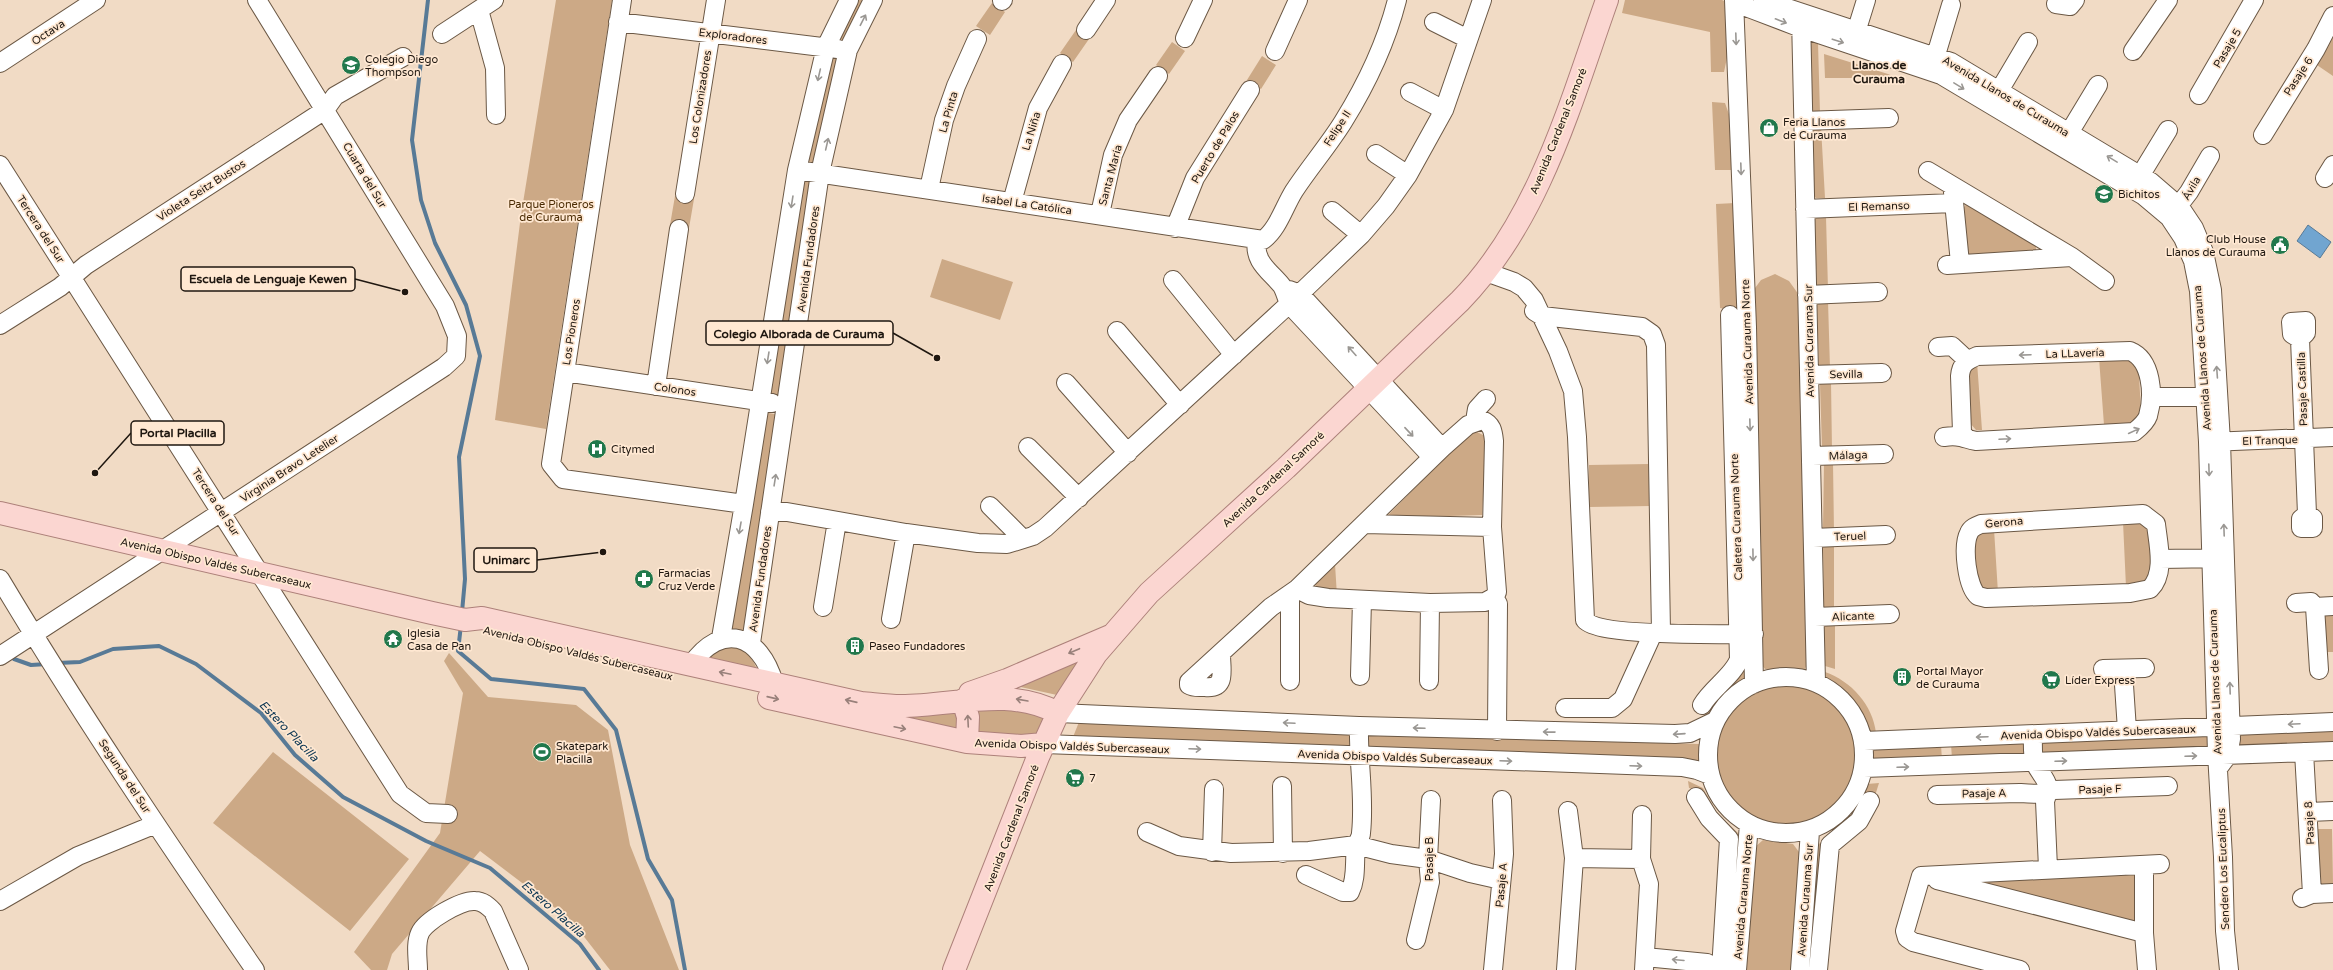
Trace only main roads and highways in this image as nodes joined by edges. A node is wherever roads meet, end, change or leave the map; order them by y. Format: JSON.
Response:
{"nodes":[{"id":1,"x":1607,"y":0,"type":"edge"},
{"id":2,"x":0,"y":513,"type":"edge"},
{"id":3,"x":465,"y":620,"type":"junction"},
{"id":4,"x":1110,"y":636,"type":"junction"},
{"id":5,"x":963,"y":700,"type":"junction"},
{"id":6,"x":932,"y":704,"type":"junction"},
{"id":7,"x":1058,"y":713,"type":"junction"},
{"id":8,"x":967,"y":742,"type":"junction"},
{"id":9,"x":1044,"y":744,"type":"junction"},
{"id":10,"x":954,"y":970,"type":"edge"}],
"edges":[{"from":1,"to":4,"type":"main road","name":"Avenida Cardenal Samoré"},
{"from":2,"to":3,"type":"main road","name":"Avenida Obispo Valdés Subercaseaux"},
{"from":6,"to":3,"type":"main road","name":"Avenida Obispo Valdés Subercaseaux","one_way":true},
{"from":3,"to":8,"type":"main road","name":"Avenida Obispo Valdés Subercaseaux","one_way":true},
{"from":4,"to":6,"type":"main road","one_way":true},
{"from":4,"to":7,"type":"main road","name":"Avenida Cardenal Samoré"},
{"from":5,"to":6,"type":"main road","name":"Avenida Obispo Valdés Subercaseaux"},
{"from":7,"to":5,"type":"main road","name":"Avenida Obispo Valdés Subercaseaux","one_way":true},
{"from":8,"to":5,"type":"main road","one_way":true},
{"from":7,"to":9,"type":"main road","name":"Avenida Cardenal Samoré"},
{"from":8,"to":9,"type":"main road","name":"Avenida Obispo Valdés Subercaseaux"},
{"from":9,"to":10,"type":"main road","name":"Avenida Cardenal Samoré"}]}
